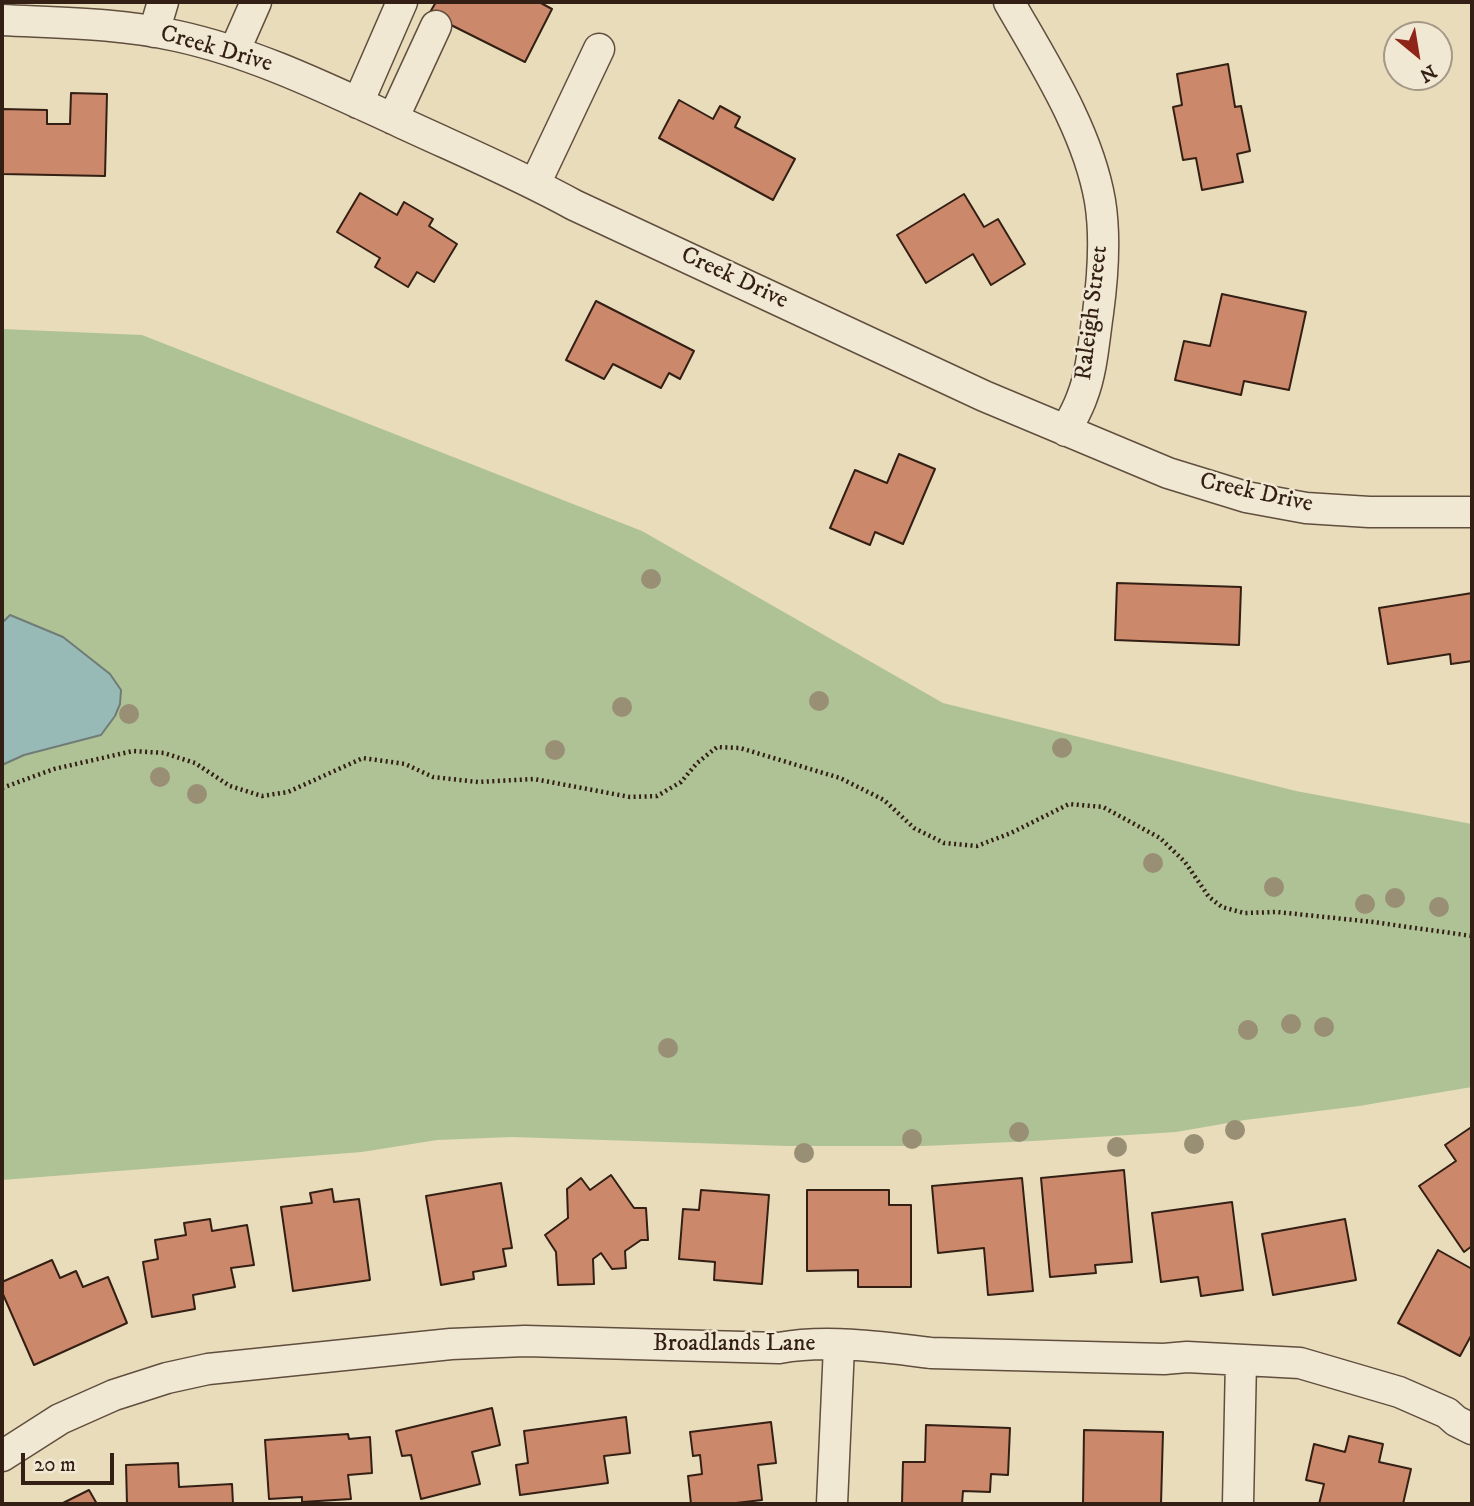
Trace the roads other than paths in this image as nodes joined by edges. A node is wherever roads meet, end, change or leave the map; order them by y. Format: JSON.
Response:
{"nodes":[{"id":1,"x":163,"y":2,"type":"edge"},
{"id":2,"x":256,"y":2,"type":"edge"},
{"id":3,"x":402,"y":2,"type":"edge"},
{"id":4,"x":1009,"y":2,"type":"edge"},
{"id":5,"x":2,"y":20,"type":"edge"},
{"id":6,"x":436,"y":26,"type":"dead end"},
{"id":7,"x":153,"y":32,"type":"junction"},
{"id":8,"x":599,"y":49,"type":"dead end"},
{"id":9,"x":234,"y":52,"type":"junction"},
{"id":10,"x":358,"y":103,"type":"junction"},
{"id":11,"x":393,"y":119,"type":"junction"},
{"id":12,"x":534,"y":184,"type":"junction"},
{"id":13,"x":1066,"y":431,"type":"junction"},
{"id":14,"x":1472,"y":512,"type":"edge"},
{"id":15,"x":839,"y":1346,"type":"junction"},
{"id":16,"x":1241,"y":1360,"type":"junction"},
{"id":17,"x":1472,"y":1429,"type":"edge"},
{"id":18,"x":2,"y":1456,"type":"edge"},
{"id":19,"x":832,"y":1504,"type":"edge"},
{"id":20,"x":1238,"y":1504,"type":"edge"}],
"edges":[{"from":1,"to":7,"type":"street"},
{"from":2,"to":9,"type":"street"},
{"from":3,"to":10,"type":"street"},
{"from":4,"to":13,"type":"street","name":"Raleigh Street"},
{"from":5,"to":7,"type":"street","name":"Creek Drive"},
{"from":6,"to":11,"type":"street"},
{"from":7,"to":9,"type":"street","name":"Creek Drive"},
{"from":8,"to":12,"type":"street"},
{"from":9,"to":10,"type":"street","name":"Creek Drive"},
{"from":10,"to":11,"type":"street","name":"Creek Drive"},
{"from":11,"to":12,"type":"street","name":"Creek Drive"},
{"from":12,"to":13,"type":"street","name":"Creek Drive"},
{"from":13,"to":14,"type":"street","name":"Creek Drive"},
{"from":15,"to":16,"type":"street","name":"Broadlands Lane"},
{"from":15,"to":18,"type":"street","name":"Broadlands Lane"},
{"from":15,"to":19,"type":"street"},
{"from":16,"to":17,"type":"street","name":"Broadlands Lane"},
{"from":16,"to":20,"type":"street"}]}
